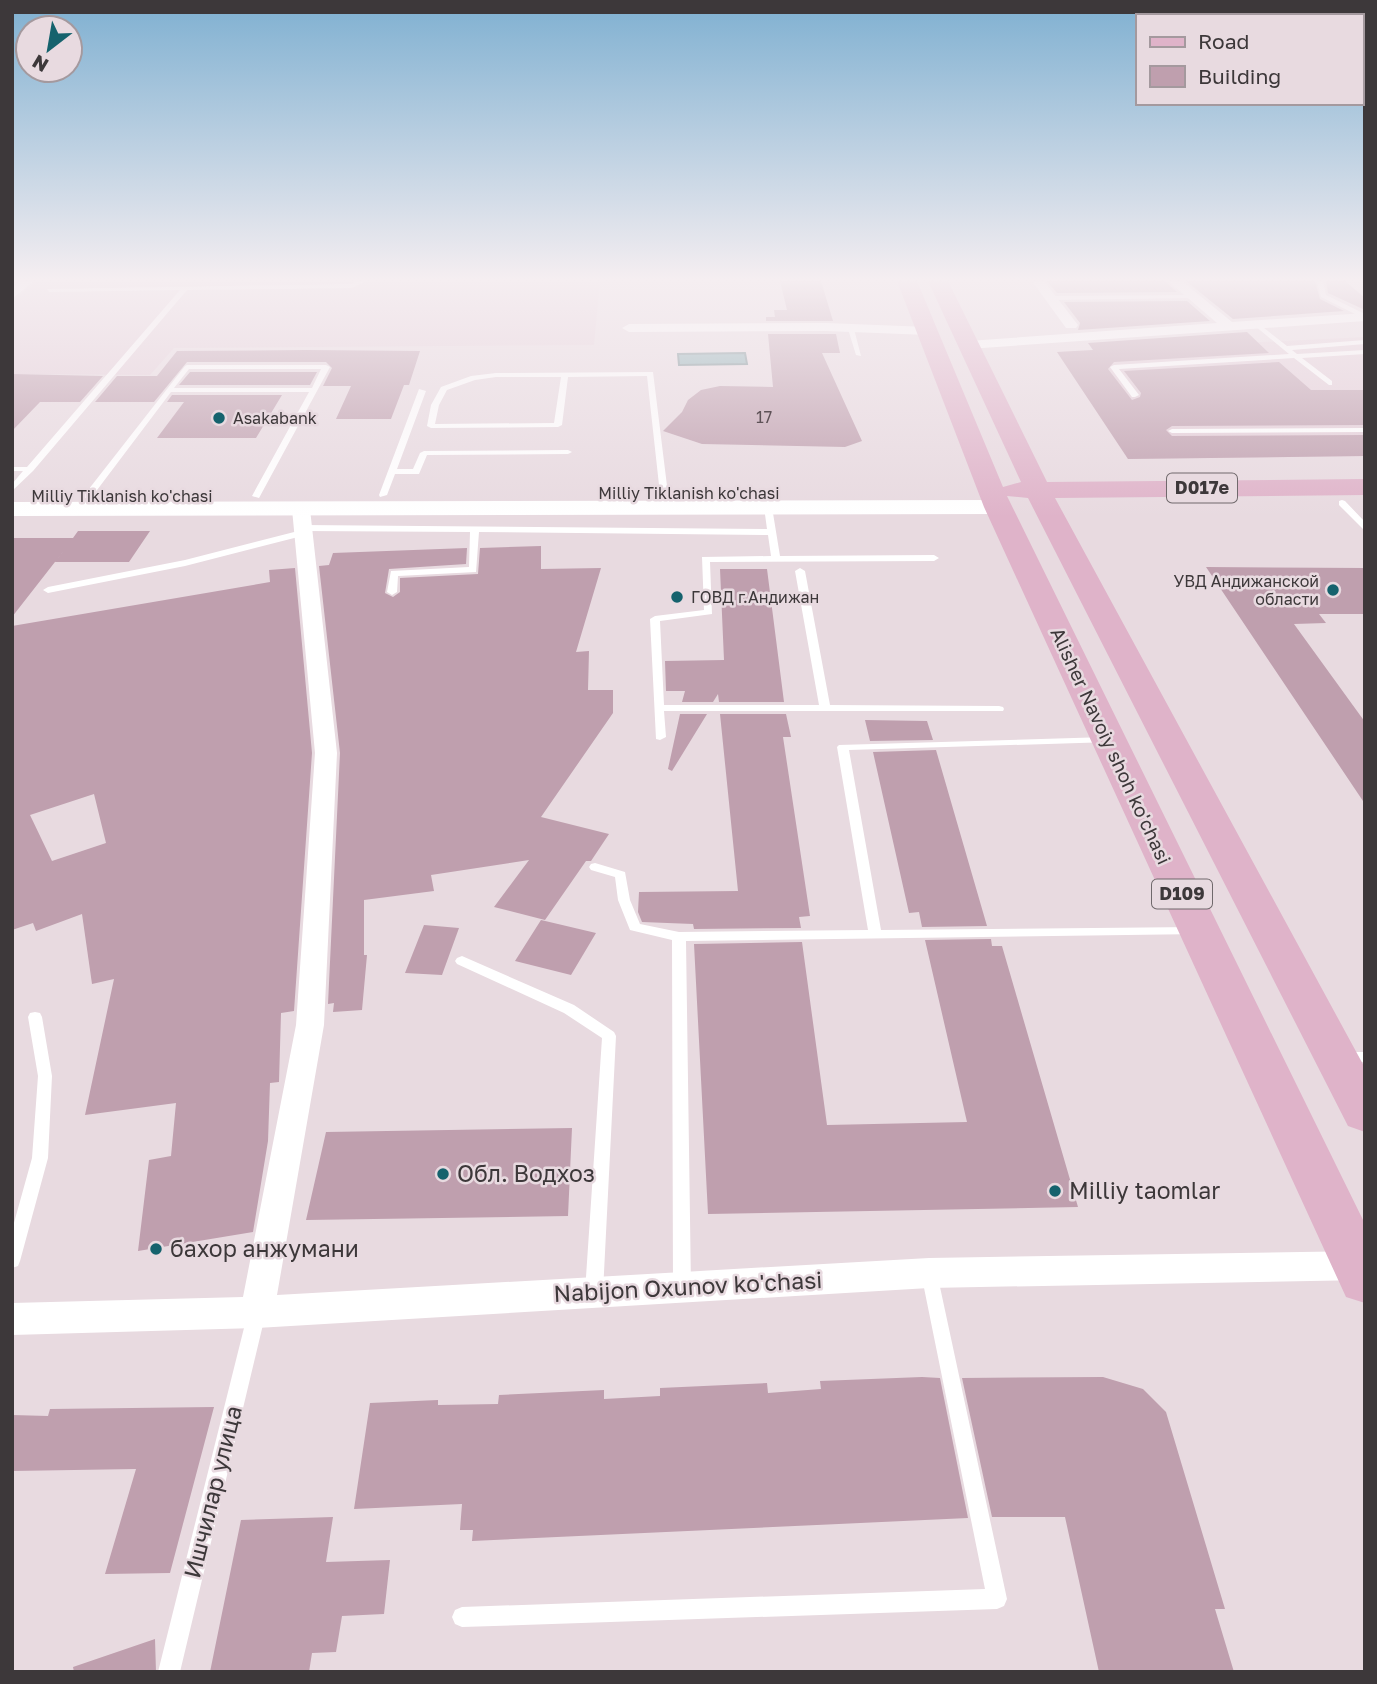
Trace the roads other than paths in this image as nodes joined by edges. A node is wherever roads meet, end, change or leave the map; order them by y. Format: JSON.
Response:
{"nodes":[{"id":1,"x":123,"y":360,"type":"edge"},
{"id":2,"x":940,"y":360,"type":"edge"},
{"id":3,"x":975,"y":360,"type":"edge"},
{"id":4,"x":1249,"y":360,"type":"edge"},
{"id":5,"x":1299,"y":360,"type":"edge"},
{"id":6,"x":565,"y":375,"type":"junction"},
{"id":7,"x":1329,"y":383,"type":"dead end"},
{"id":8,"x":169,"y":390,"type":"junction"},
{"id":9,"x":314,"y":390,"type":"junction"},
{"id":10,"x":422,"y":391,"type":"dead end"},
{"id":11,"x":1135,"y":394,"type":"dead end"},
{"id":12,"x":1365,"y":430,"type":"edge"},
{"id":13,"x":1172,"y":431,"type":"dead end"},
{"id":14,"x":568,"y":452,"type":"dead end"},
{"id":15,"x":30,"y":468,"type":"junction"},
{"id":16,"x":12,"y":469,"type":"edge"},
{"id":17,"x":392,"y":471,"type":"junction"},
{"id":18,"x":1365,"y":487,"type":"edge"},
{"id":19,"x":12,"y":489,"type":"edge"},
{"id":20,"x":383,"y":495,"type":"junction"},
{"id":21,"x":12,"y":496,"type":"edge"},
{"id":22,"x":88,"y":496,"type":"junction"},
{"id":23,"x":256,"y":496,"type":"junction"},
{"id":24,"x":1042,"y":498,"type":"junction"},
{"id":25,"x":995,"y":499,"type":"junction"},
{"id":26,"x":664,"y":500,"type":"junction"},
{"id":27,"x":767,"y":500,"type":"junction"},
{"id":28,"x":498,"y":501,"type":"junction"},
{"id":29,"x":1353,"y":503,"type":"edge"},
{"id":30,"x":12,"y":509,"type":"edge"},
{"id":31,"x":302,"y":523,"type":"junction"},
{"id":32,"x":1365,"y":528,"type":"edge"},
{"id":33,"x":475,"y":530,"type":"junction"},
{"id":34,"x":772,"y":532,"type":"junction"},
{"id":35,"x":934,"y":558,"type":"dead end"},
{"id":36,"x":776,"y":559,"type":"junction"},
{"id":37,"x":800,"y":571,"type":"dead end"},
{"id":38,"x":48,"y":590,"type":"dead end"},
{"id":39,"x":392,"y":592,"type":"dead end"},
{"id":40,"x":659,"y":708,"type":"junction"},
{"id":41,"x":825,"y":709,"type":"junction"},
{"id":42,"x":999,"y":709,"type":"dead end"},
{"id":43,"x":660,"y":737,"type":"dead end"},
{"id":44,"x":1109,"y":740,"type":"junction"},
{"id":45,"x":595,"y":867,"type":"dead end"},
{"id":46,"x":1199,"y":931,"type":"junction"},
{"id":47,"x":875,"y":935,"type":"junction"},
{"id":48,"x":679,"y":937,"type":"junction"},
{"id":49,"x":461,"y":961,"type":"dead end"},
{"id":50,"x":35,"y":1017,"type":"dead end"},
{"id":51,"x":1350,"y":1057,"type":"edge"},
{"id":52,"x":1365,"y":1113,"type":"edge"},
{"id":53,"x":12,"y":1261,"type":"edge"},
{"id":54,"x":1363,"y":1271,"type":"edge"},
{"id":55,"x":929,"y":1273,"type":"junction"},
{"id":56,"x":682,"y":1288,"type":"junction"},
{"id":57,"x":594,"y":1293,"type":"junction"},
{"id":58,"x":257,"y":1312,"type":"junction"},
{"id":59,"x":12,"y":1319,"type":"edge"},
{"id":60,"x":462,"y":1617,"type":"dead end"},
{"id":61,"x":169,"y":1672,"type":"edge"}],
"edges":[{"from":1,"to":15,"type":"lane"},
{"from":2,"to":25,"type":"main road","name":"Alisher Navoiy shoh ko'chasi"},
{"from":3,"to":24,"type":"main road"},
{"from":4,"to":11,"type":"lane"},
{"from":5,"to":7,"type":"lane"},
{"from":6,"to":6,"type":"lane"},
{"from":6,"to":26,"type":"lane"},
{"from":8,"to":9,"type":"lane"},
{"from":8,"to":9,"type":"lane"},
{"from":8,"to":22,"type":"lane"},
{"from":9,"to":23,"type":"lane"},
{"from":10,"to":17,"type":"lane"},
{"from":12,"to":13,"type":"lane"},
{"from":14,"to":17,"type":"lane"},
{"from":15,"to":16,"type":"lane"},
{"from":15,"to":19,"type":"lane"},
{"from":17,"to":20,"type":"lane"},
{"from":18,"to":24,"type":"main road","name":"Milliy Tiklanish ko'chasi","number":"D017e"},
{"from":20,"to":23,"type":"main road","name":"Milliy Tiklanish ko'chasi"},
{"from":20,"to":28,"type":"main road","name":"Milliy Tiklanish ko'chasi"},
{"from":21,"to":22,"type":"main road","name":"Milliy Tiklanish ko'chasi"},
{"from":22,"to":23,"type":"main road","name":"Milliy Tiklanish ko'chasi"},
{"from":24,"to":25,"type":"main road","name":"Milliy Tiklanish ko'chasi","number":"D017e"},
{"from":24,"to":29,"type":"main road","name":"Milliy Tiklanish ko'chasi","number":"D017e"},
{"from":24,"to":51,"type":"main road","number":"D109"},
{"from":25,"to":27,"type":"main road","name":"Milliy Tiklanish ko'chasi"},
{"from":25,"to":44,"type":"main road","name":"Alisher Navoiy shoh ko'chasi","number":"D109"},
{"from":26,"to":27,"type":"main road","name":"Milliy Tiklanish ko'chasi"},
{"from":26,"to":28,"type":"main road","name":"Milliy Tiklanish ko'chasi"},
{"from":27,"to":34,"type":"lane"},
{"from":28,"to":31,"type":"main road","name":"Milliy Tiklanish ko'chasi"},
{"from":29,"to":32,"type":"lane"},
{"from":30,"to":31,"type":"main road","name":"Milliy Tiklanish ko'chasi"},
{"from":31,"to":33,"type":"lane"},
{"from":31,"to":38,"type":"lane"},
{"from":31,"to":58,"type":"street"},
{"from":33,"to":34,"type":"lane"},
{"from":33,"to":39,"type":"lane"},
{"from":34,"to":36,"type":"lane"},
{"from":35,"to":36,"type":"lane"},
{"from":36,"to":40,"type":"lane"},
{"from":37,"to":41,"type":"lane"},
{"from":40,"to":41,"type":"lane"},
{"from":40,"to":43,"type":"lane"},
{"from":41,"to":42,"type":"lane"},
{"from":44,"to":46,"type":"main road","name":"Alisher Navoiy shoh ko'chasi","number":"D109"},
{"from":44,"to":47,"type":"lane"},
{"from":45,"to":48,"type":"lane"},
{"from":46,"to":47,"type":"lane"},
{"from":46,"to":54,"type":"main road","name":"Alisher Navoiy shoh ko'chasi","number":"D109"},
{"from":47,"to":48,"type":"lane"},
{"from":48,"to":56,"type":"lane"},
{"from":49,"to":57,"type":"lane"},
{"from":50,"to":53,"type":"lane"},
{"from":51,"to":52,"type":"main road","number":"D109"},
{"from":54,"to":55,"type":"street","name":"Nabijon Oxunov ko'chasi"},
{"from":55,"to":56,"type":"street","name":"Nabijon Oxunov ko'chasi"},
{"from":55,"to":60,"type":"lane"},
{"from":56,"to":57,"type":"street","name":"Nabijon Oxunov ko'chasi"},
{"from":57,"to":58,"type":"street","name":"Nabijon Oxunov ko'chasi"},
{"from":58,"to":59,"type":"street","name":"Nabijon Oxunov ko'chasi"},
{"from":58,"to":61,"type":"lane","name":"Ишчилар улица"}]}
